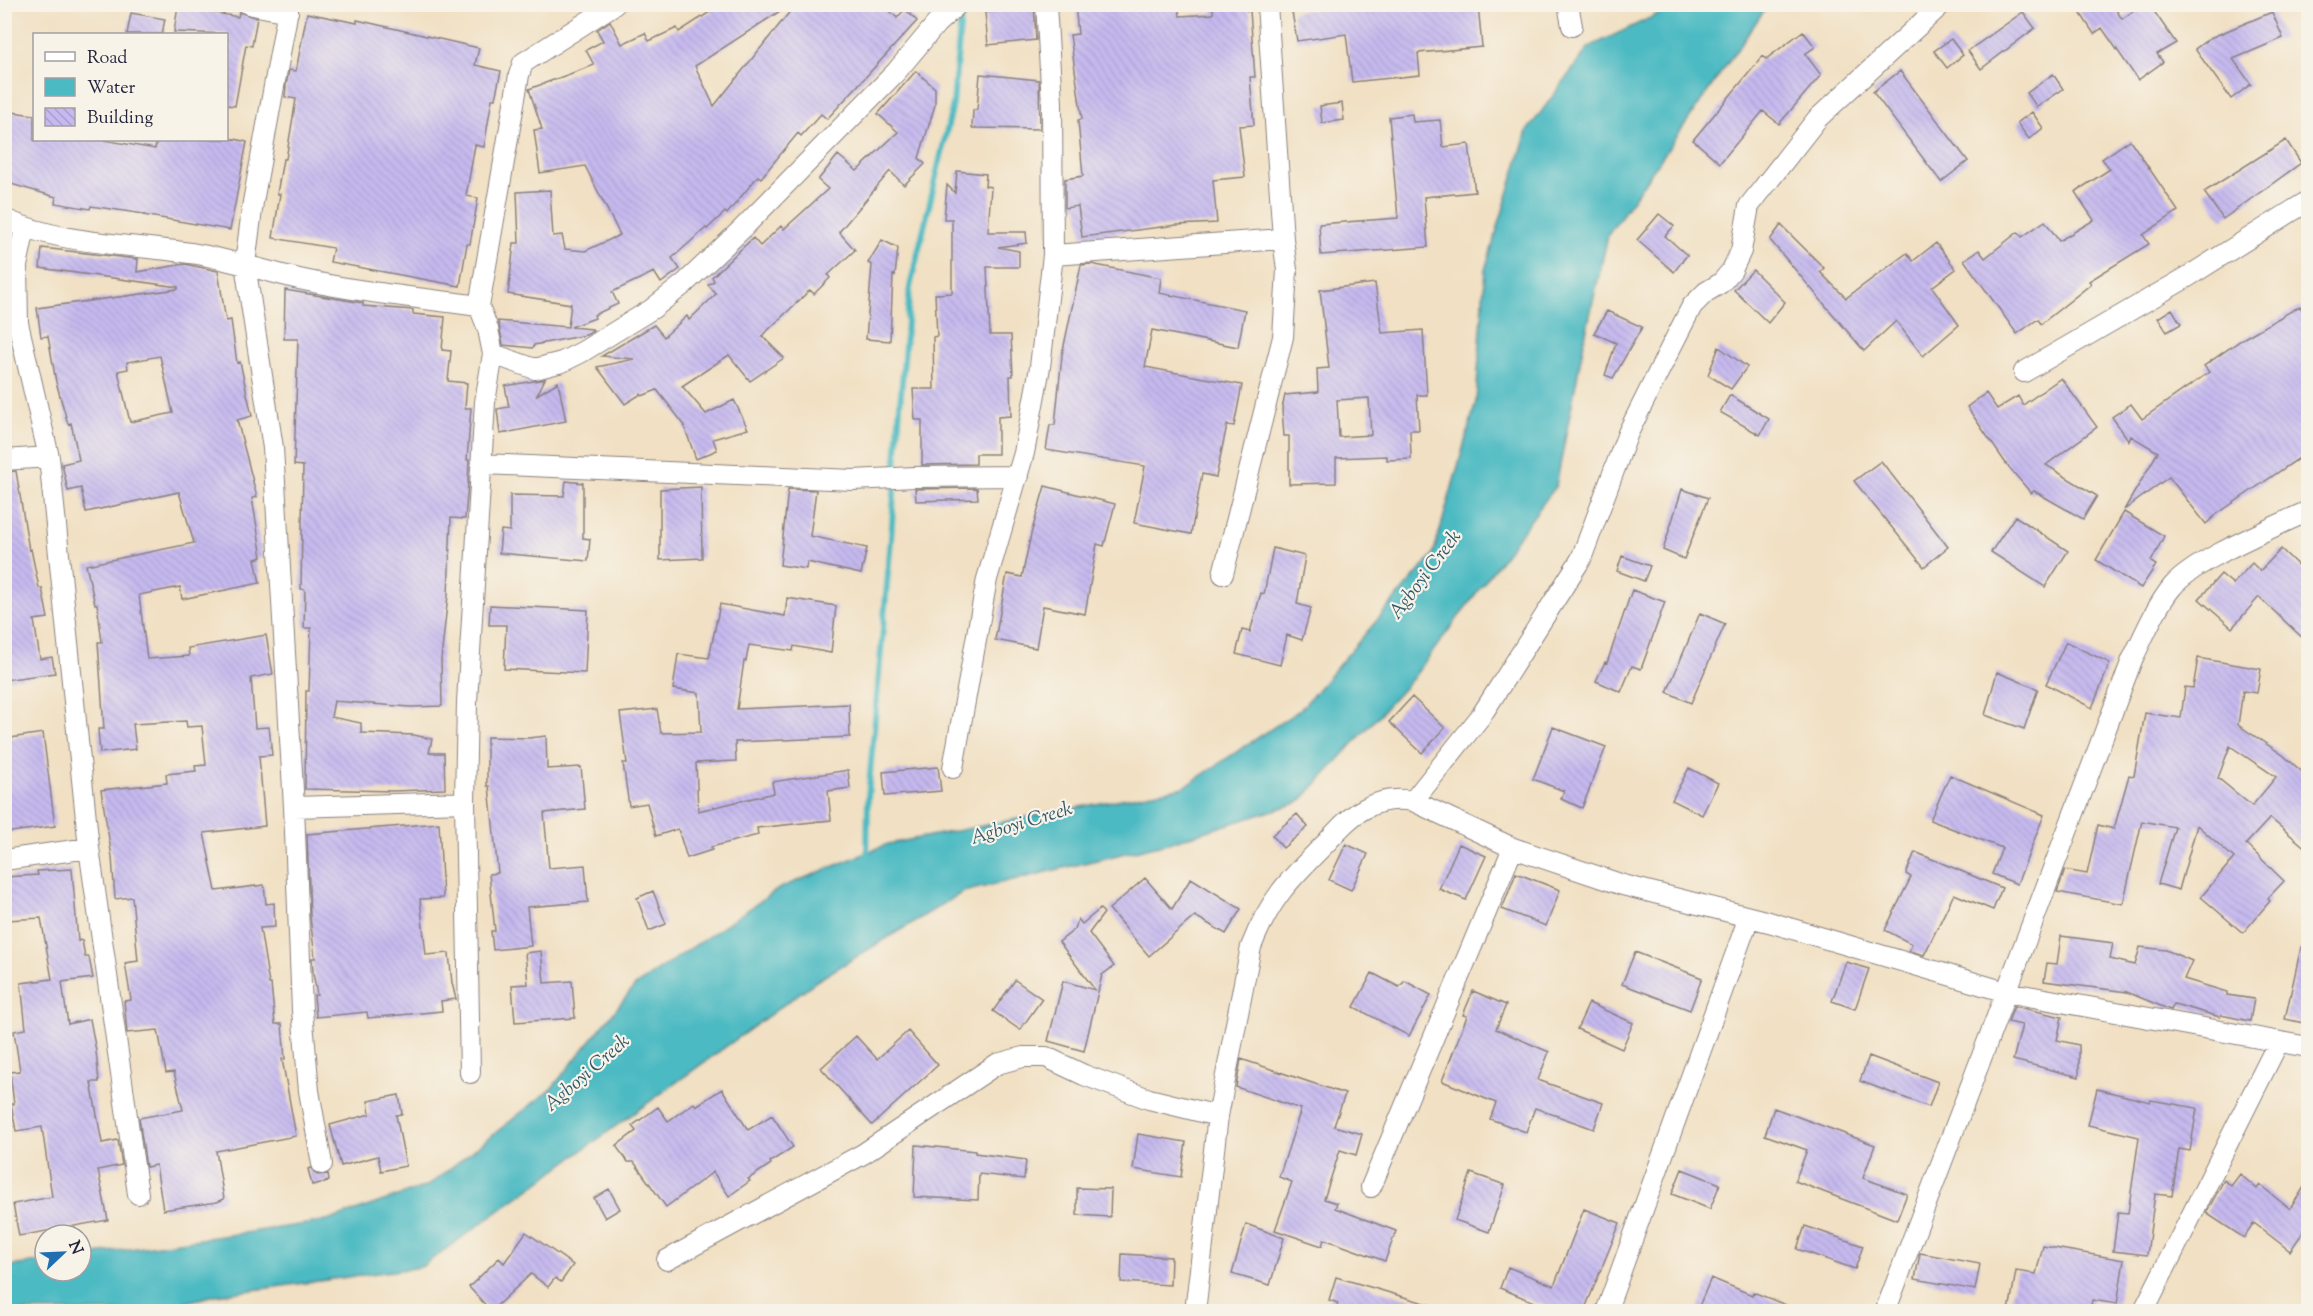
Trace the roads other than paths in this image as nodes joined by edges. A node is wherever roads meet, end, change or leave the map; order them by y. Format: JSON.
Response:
{"nodes":[{"id":1,"x":248,"y":4,"type":"edge"},
{"id":2,"x":615,"y":4,"type":"edge"},
{"id":3,"x":1046,"y":4,"type":"edge"},
{"id":4,"x":1267,"y":4,"type":"edge"},
{"id":5,"x":1568,"y":4,"type":"edge"},
{"id":6,"x":1942,"y":4,"type":"edge"},
{"id":7,"x":955,"y":7,"type":"edge"},
{"id":8,"x":289,"y":8,"type":"edge"},
{"id":9,"x":1572,"y":26,"type":"dead end"},
{"id":10,"x":2308,"y":201,"type":"edge"},
{"id":11,"x":4,"y":219,"type":"edge"},
{"id":12,"x":25,"y":228,"type":"junction"},
{"id":13,"x":1283,"y":239,"type":"junction"},
{"id":14,"x":1053,"y":255,"type":"junction"},
{"id":15,"x":245,"y":264,"type":"junction"},
{"id":16,"x":479,"y":306,"type":"junction"},
{"id":17,"x":493,"y":354,"type":"junction"},
{"id":18,"x":2024,"y":372,"type":"dead end"},
{"id":19,"x":49,"y":457,"type":"junction"},
{"id":20,"x":4,"y":460,"type":"edge"},
{"id":21,"x":483,"y":464,"type":"junction"},
{"id":22,"x":1018,"y":476,"type":"junction"},
{"id":23,"x":2308,"y":511,"type":"edge"},
{"id":24,"x":1223,"y":574,"type":"dead end"},
{"id":25,"x":953,"y":768,"type":"dead end"},
{"id":26,"x":1413,"y":801,"type":"junction"},
{"id":27,"x":465,"y":802,"type":"junction"},
{"id":28,"x":294,"y":807,"type":"junction"},
{"id":29,"x":89,"y":848,"type":"junction"},
{"id":30,"x":1513,"y":848,"type":"junction"},
{"id":31,"x":4,"y":860,"type":"edge"},
{"id":32,"x":1749,"y":917,"type":"junction"},
{"id":33,"x":2006,"y":992,"type":"junction"},
{"id":34,"x":2278,"y":1043,"type":"junction"},
{"id":35,"x":2308,"y":1047,"type":"edge"},
{"id":36,"x":470,"y":1073,"type":"dead end"},
{"id":37,"x":1218,"y":1116,"type":"junction"},
{"id":38,"x":322,"y":1164,"type":"dead end"},
{"id":39,"x":1371,"y":1187,"type":"dead end"},
{"id":40,"x":138,"y":1194,"type":"dead end"},
{"id":41,"x":667,"y":1260,"type":"dead end"},
{"id":42,"x":1195,"y":1311,"type":"edge"},
{"id":43,"x":1606,"y":1311,"type":"edge"},
{"id":44,"x":1885,"y":1311,"type":"edge"},
{"id":45,"x":2143,"y":1311,"type":"edge"}],
"edges":[{"from":1,"to":8,"type":"street"},
{"from":2,"to":16,"type":"street"},
{"from":3,"to":14,"type":"street"},
{"from":4,"to":13,"type":"street"},
{"from":5,"to":9,"type":"street"},
{"from":6,"to":26,"type":"street"},
{"from":7,"to":17,"type":"street"},
{"from":8,"to":15,"type":"street"},
{"from":10,"to":18,"type":"street"},
{"from":11,"to":12,"type":"street"},
{"from":12,"to":15,"type":"street"},
{"from":12,"to":19,"type":"street"},
{"from":13,"to":14,"type":"street"},
{"from":13,"to":24,"type":"street"},
{"from":14,"to":22,"type":"street"},
{"from":15,"to":16,"type":"street"},
{"from":15,"to":28,"type":"street"},
{"from":16,"to":17,"type":"street"},
{"from":17,"to":21,"type":"street"},
{"from":19,"to":20,"type":"street"},
{"from":19,"to":29,"type":"street"},
{"from":21,"to":22,"type":"street"},
{"from":21,"to":27,"type":"street"},
{"from":22,"to":25,"type":"street"},
{"from":23,"to":33,"type":"street"},
{"from":26,"to":30,"type":"street"},
{"from":26,"to":37,"type":"street"},
{"from":27,"to":28,"type":"street"},
{"from":27,"to":36,"type":"street"},
{"from":28,"to":38,"type":"street"},
{"from":29,"to":31,"type":"street"},
{"from":29,"to":40,"type":"street"},
{"from":30,"to":32,"type":"street"},
{"from":30,"to":39,"type":"street"},
{"from":32,"to":33,"type":"street"},
{"from":32,"to":43,"type":"street"},
{"from":33,"to":34,"type":"street"},
{"from":33,"to":44,"type":"street"},
{"from":34,"to":35,"type":"street"},
{"from":34,"to":45,"type":"street"},
{"from":37,"to":41,"type":"street"},
{"from":37,"to":42,"type":"street"}]}
